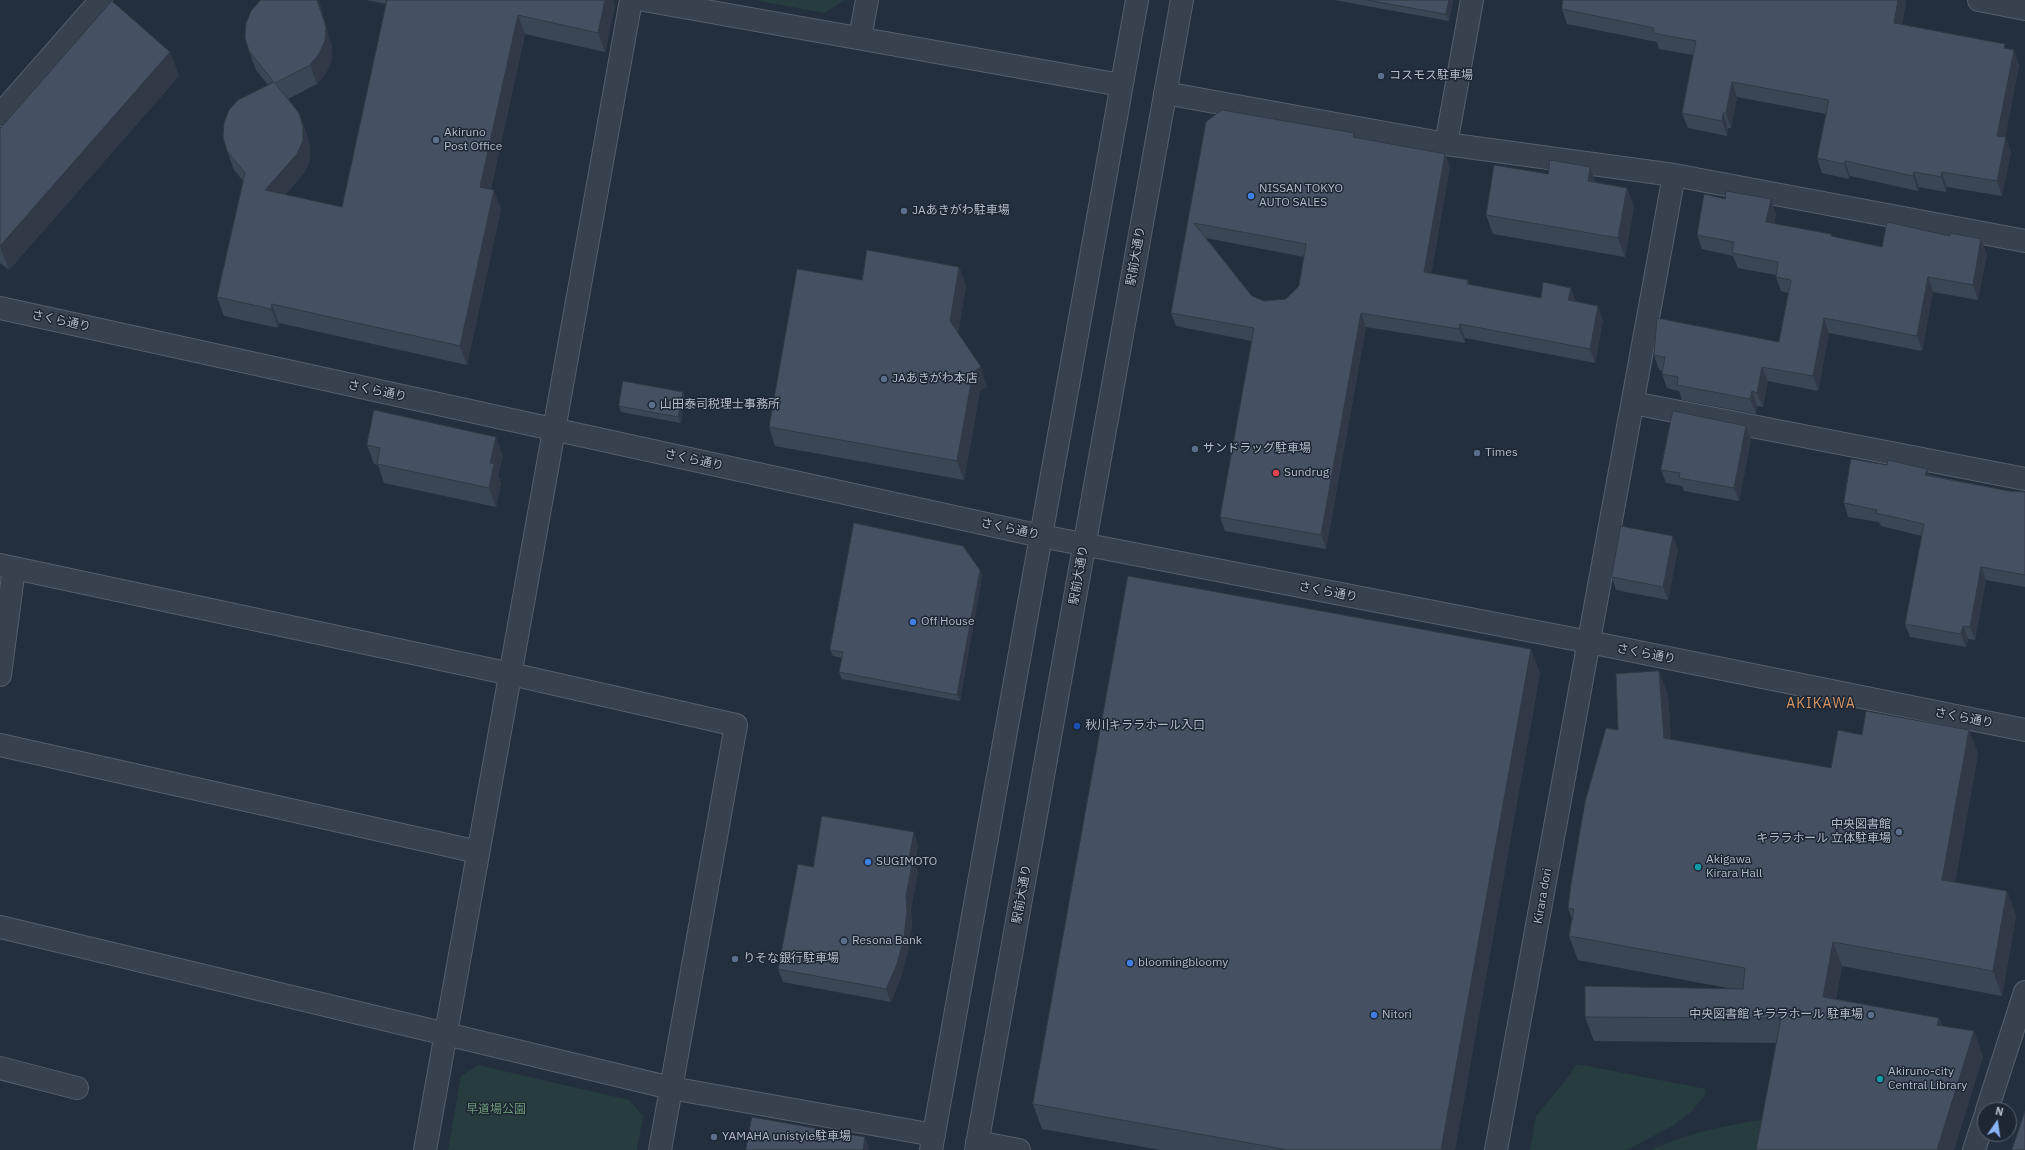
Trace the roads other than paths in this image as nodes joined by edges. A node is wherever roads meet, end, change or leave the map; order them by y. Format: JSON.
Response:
{"nodes":[{"id":1,"x":101,"y":0,"type":"edge"},
{"id":2,"x":632,"y":0,"type":"edge"},
{"id":3,"x":644,"y":0,"type":"edge"},
{"id":4,"x":867,"y":0,"type":"edge"},
{"id":5,"x":1137,"y":0,"type":"edge"},
{"id":6,"x":1182,"y":0,"type":"edge"},
{"id":7,"x":1472,"y":0,"type":"edge"},
{"id":8,"x":1979,"y":0,"type":"edge"},
{"id":9,"x":2025,"y":9,"type":"edge"},
{"id":10,"x":860,"y":38,"type":"junction"},
{"id":11,"x":1121,"y":85,"type":"junction"},
{"id":12,"x":1166,"y":93,"type":"junction"},
{"id":13,"x":0,"y":116,"type":"edge"},
{"id":14,"x":1446,"y":144,"type":"junction"},
{"id":15,"x":1674,"y":175,"type":"junction"},
{"id":16,"x":2025,"y":241,"type":"edge"},
{"id":17,"x":0,"y":308,"type":"edge"},
{"id":18,"x":1633,"y":403,"type":"junction"},
{"id":19,"x":554,"y":430,"type":"junction"},
{"id":20,"x":2025,"y":479,"type":"edge"},
{"id":21,"x":1041,"y":536,"type":"junction"},
{"id":22,"x":1084,"y":545,"type":"junction"},
{"id":23,"x":7,"y":567,"type":"edge"},
{"id":24,"x":1589,"y":642,"type":"junction"},
{"id":25,"x":510,"y":674,"type":"junction"},
{"id":26,"x":0,"y":675,"type":"edge"},
{"id":27,"x":2025,"y":730,"type":"edge"},
{"id":28,"x":0,"y":745,"type":"edge"},
{"id":29,"x":478,"y":852,"type":"junction"},
{"id":30,"x":0,"y":927,"type":"edge"},
{"id":31,"x":2025,"y":992,"type":"edge"},
{"id":32,"x":446,"y":1035,"type":"junction"},
{"id":33,"x":0,"y":1068,"type":"edge"},
{"id":34,"x":77,"y":1088,"type":"dead end"},
{"id":35,"x":671,"y":1088,"type":"junction"},
{"id":36,"x":1990,"y":1102,"type":"edge"},
{"id":37,"x":932,"y":1142,"type":"edge"},
{"id":38,"x":977,"y":1146,"type":"edge"},
{"id":39,"x":425,"y":1150,"type":"edge"},
{"id":40,"x":660,"y":1150,"type":"edge"},
{"id":41,"x":1019,"y":1150,"type":"edge"},
{"id":42,"x":1496,"y":1150,"type":"edge"}],
"edges":[{"from":1,"to":13,"type":"street"},
{"from":2,"to":19,"type":"street"},
{"from":3,"to":10,"type":"street"},
{"from":4,"to":10,"type":"street"},
{"from":5,"to":11,"type":"street"},
{"from":6,"to":12,"type":"street","name":"駅前大通り"},
{"from":7,"to":14,"type":"street"},
{"from":8,"to":9,"type":"street"},
{"from":10,"to":11,"type":"street"},
{"from":11,"to":21,"type":"street"},
{"from":12,"to":14,"type":"street"},
{"from":12,"to":22,"type":"street","name":"駅前大通り"},
{"from":14,"to":15,"type":"street"},
{"from":15,"to":16,"type":"street"},
{"from":15,"to":18,"type":"street","name":"Kirara dori"},
{"from":17,"to":19,"type":"street","name":"さくら通り"},
{"from":18,"to":20,"type":"street"},
{"from":18,"to":24,"type":"street","name":"Kirara dori"},
{"from":19,"to":21,"type":"street","name":"さくら通り"},
{"from":19,"to":25,"type":"street"},
{"from":21,"to":22,"type":"street","name":"さくら通り"},
{"from":21,"to":37,"type":"street"},
{"from":22,"to":24,"type":"street","name":"さくら通り"},
{"from":22,"to":38,"type":"street","name":"駅前大通り"},
{"from":23,"to":25,"type":"street"},
{"from":23,"to":26,"type":"street"},
{"from":24,"to":27,"type":"street","name":"さくら通り"},
{"from":24,"to":42,"type":"street","name":"Kirara dori"},
{"from":25,"to":29,"type":"street"},
{"from":25,"to":35,"type":"street"},
{"from":28,"to":29,"type":"street"},
{"from":29,"to":32,"type":"street"},
{"from":30,"to":32,"type":"street"},
{"from":31,"to":36,"type":"street"},
{"from":32,"to":35,"type":"street"},
{"from":32,"to":39,"type":"street"},
{"from":33,"to":34,"type":"street"},
{"from":35,"to":37,"type":"street"},
{"from":35,"to":40,"type":"street"},
{"from":38,"to":41,"type":"street"}]}
